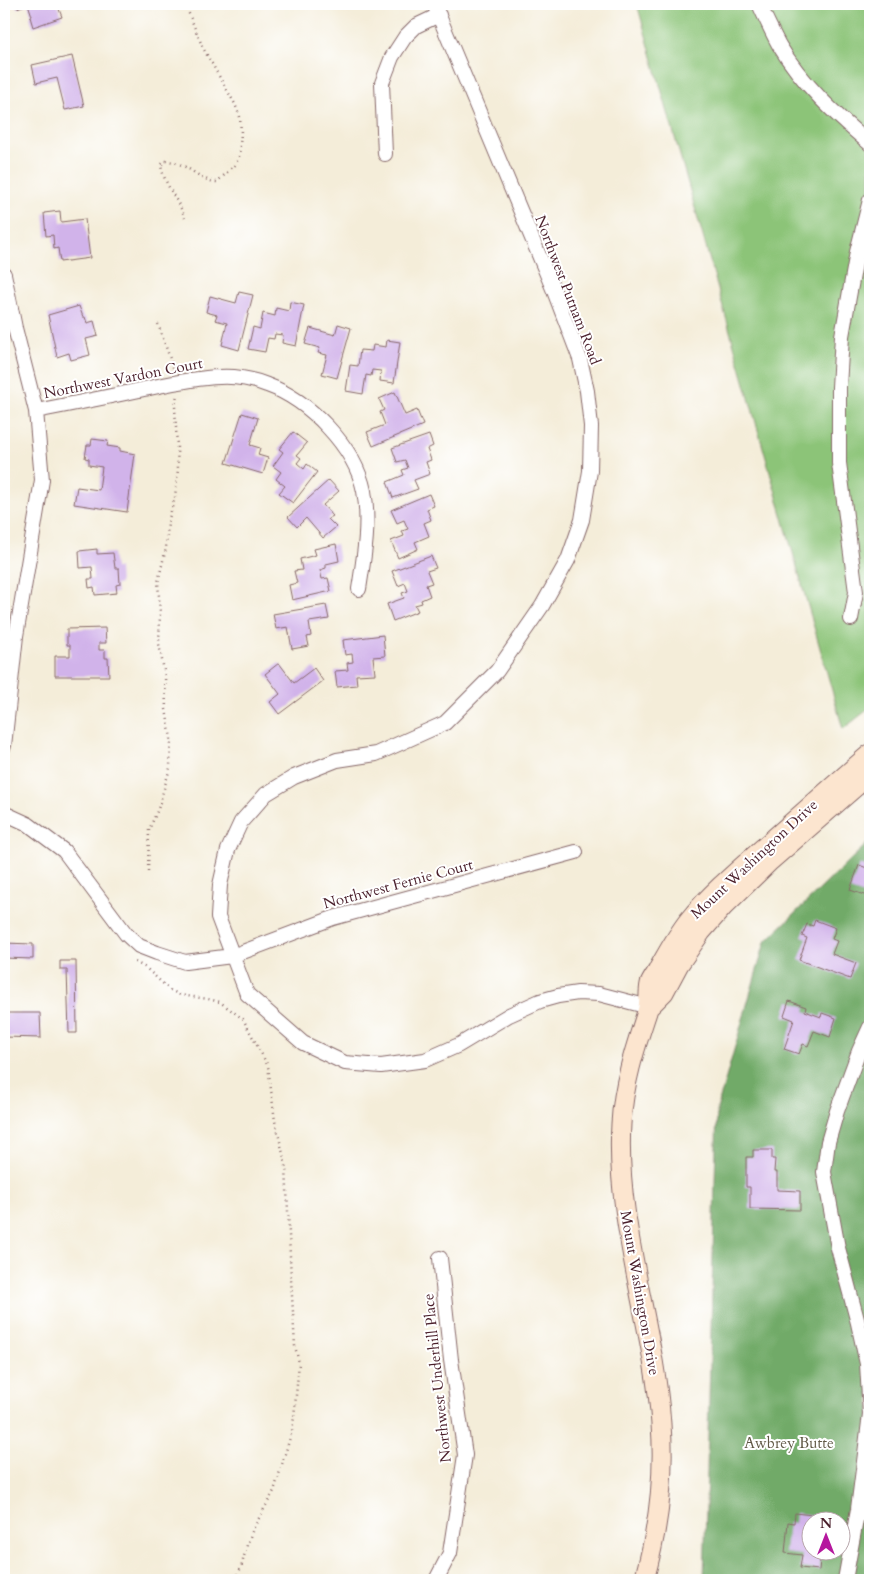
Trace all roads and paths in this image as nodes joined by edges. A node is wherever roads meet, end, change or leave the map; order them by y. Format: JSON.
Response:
{"nodes":[{"id":1,"x":185,"y":4,"type":"edge"},
{"id":2,"x":758,"y":4,"type":"edge"},
{"id":3,"x":437,"y":9,"type":"edge"},
{"id":4,"x":870,"y":144,"type":"edge"},
{"id":5,"x":385,"y":154,"type":"dead end"},
{"id":6,"x":870,"y":200,"type":"edge"},
{"id":7,"x":185,"y":218,"type":"dead end"},
{"id":8,"x":4,"y":274,"type":"edge"},
{"id":9,"x":158,"y":324,"type":"dead end"},
{"id":10,"x":175,"y":376,"type":"dead end"},
{"id":11,"x":177,"y":390,"type":"dead end"},
{"id":12,"x":36,"y":411,"type":"junction"},
{"id":13,"x":359,"y":589,"type":"dead end"},
{"id":14,"x":851,"y":619,"type":"dead end"},
{"id":15,"x":4,"y":746,"type":"edge"},
{"id":16,"x":870,"y":754,"type":"edge"},
{"id":17,"x":870,"y":774,"type":"edge"},
{"id":18,"x":4,"y":813,"type":"edge"},
{"id":19,"x":576,"y":852,"type":"dead end"},
{"id":20,"x":148,"y":872,"type":"dead end"},
{"id":21,"x":232,"y":956,"type":"junction"},
{"id":22,"x":135,"y":962,"type":"dead end"},
{"id":23,"x":649,"y":1007,"type":"junction"},
{"id":24,"x":870,"y":1027,"type":"edge"},
{"id":25,"x":440,"y":1258,"type":"dead end"},
{"id":26,"x":234,"y":1580,"type":"edge"},
{"id":27,"x":436,"y":1580,"type":"edge"},
{"id":28,"x":644,"y":1580,"type":"edge"},
{"id":29,"x":845,"y":1580,"type":"edge"}],
"edges":[{"from":1,"to":7,"type":"path"},
{"from":2,"to":4,"type":"street"},
{"from":3,"to":5,"type":"street"},
{"from":3,"to":21,"type":"street","name":"Northwest Putnam Road"},
{"from":6,"to":14,"type":"street"},
{"from":8,"to":12,"type":"street"},
{"from":9,"to":10,"type":"path"},
{"from":11,"to":20,"type":"path"},
{"from":12,"to":13,"type":"street","name":"Northwest Vardon Court"},
{"from":12,"to":15,"type":"street"},
{"from":16,"to":23,"type":"main road","name":"Mount Washington Drive"},
{"from":17,"to":23,"type":"main road","name":"Mount Washington Drive"},
{"from":18,"to":21,"type":"street","name":"Northwest Fernie Court"},
{"from":19,"to":21,"type":"street","name":"Northwest Fernie Court"},
{"from":21,"to":23,"type":"street","name":"Northwest Putnam Road"},
{"from":22,"to":26,"type":"path"},
{"from":23,"to":28,"type":"main road","name":"Mount Washington Drive"},
{"from":24,"to":29,"type":"street"},
{"from":25,"to":27,"type":"street","name":"Northwest Underhill Place"}]}
